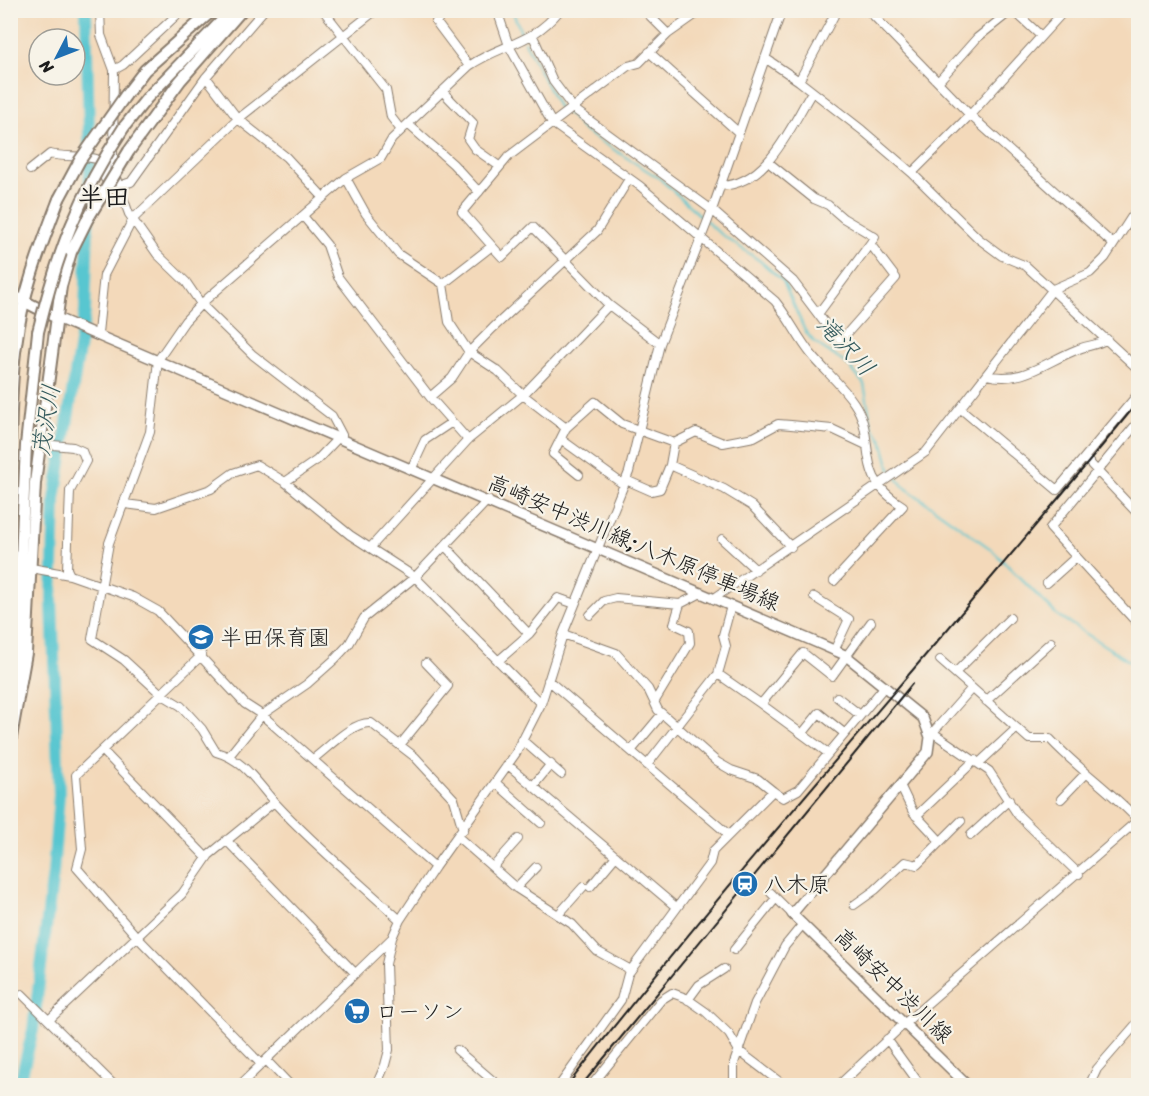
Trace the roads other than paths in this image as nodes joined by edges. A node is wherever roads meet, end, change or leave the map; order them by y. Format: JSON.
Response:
{"nodes":[{"id":1,"x":100,"y":10,"type":"edge"},
{"id":2,"x":182,"y":10,"type":"edge"},
{"id":3,"x":213,"y":10,"type":"edge"},
{"id":4,"x":232,"y":10,"type":"edge"},
{"id":5,"x":242,"y":10,"type":"edge"},
{"id":6,"x":264,"y":10,"type":"edge"},
{"id":7,"x":323,"y":10,"type":"edge"},
{"id":8,"x":376,"y":10,"type":"edge"},
{"id":9,"x":445,"y":10,"type":"edge"},
{"id":10,"x":497,"y":10,"type":"edge"},
{"id":11,"x":560,"y":10,"type":"edge"},
{"id":12,"x":644,"y":10,"type":"edge"},
{"id":13,"x":702,"y":10,"type":"edge"},
{"id":14,"x":782,"y":10,"type":"edge"},
{"id":15,"x":837,"y":10,"type":"edge"},
{"id":16,"x":868,"y":10,"type":"edge"},
{"id":17,"x":1012,"y":10,"type":"edge"},
{"id":18,"x":1065,"y":10,"type":"edge"},
{"id":19,"x":668,"y":34,"type":"junction"},
{"id":20,"x":342,"y":36,"type":"junction"},
{"id":21,"x":1041,"y":36,"type":"junction"},
{"id":22,"x":531,"y":37,"type":"junction"},
{"id":23,"x":512,"y":46,"type":"junction"},
{"id":24,"x":650,"y":52,"type":"junction"},
{"id":25,"x":765,"y":58,"type":"junction"},
{"id":26,"x":469,"y":66,"type":"junction"},
{"id":27,"x":114,"y":70,"type":"junction"},
{"id":28,"x":206,"y":77,"type":"junction"},
{"id":29,"x":800,"y":81,"type":"junction"},
{"id":30,"x":938,"y":82,"type":"junction"},
{"id":31,"x":443,"y":92,"type":"junction"},
{"id":32,"x":813,"y":92,"type":"junction"},
{"id":33,"x":573,"y":110,"type":"junction"},
{"id":34,"x":970,"y":116,"type":"junction"},
{"id":35,"x":238,"y":118,"type":"junction"},
{"id":36,"x":552,"y":123,"type":"junction"},
{"id":37,"x":405,"y":127,"type":"junction"},
{"id":38,"x":738,"y":132,"type":"junction"},
{"id":39,"x":768,"y":162,"type":"junction"},
{"id":40,"x":499,"y":166,"type":"junction"},
{"id":41,"x":30,"y":170,"type":"dead end"},
{"id":42,"x":912,"y":173,"type":"junction"},
{"id":43,"x":346,"y":178,"type":"junction"},
{"id":44,"x":629,"y":179,"type":"junction"},
{"id":45,"x":119,"y":186,"type":"junction"},
{"id":46,"x":720,"y":186,"type":"junction"},
{"id":47,"x":479,"y":192,"type":"junction"},
{"id":48,"x":323,"y":197,"type":"junction"},
{"id":49,"x":1138,"y":207,"type":"edge"},
{"id":50,"x":712,"y":210,"type":"junction"},
{"id":51,"x":303,"y":216,"type":"junction"},
{"id":52,"x":133,"y":219,"type":"junction"},
{"id":53,"x":700,"y":236,"type":"junction"},
{"id":54,"x":1113,"y":244,"type":"junction"},
{"id":55,"x":871,"y":245,"type":"junction"},
{"id":56,"x":492,"y":246,"type":"junction"},
{"id":57,"x":566,"y":262,"type":"junction"},
{"id":58,"x":443,"y":284,"type":"junction"},
{"id":59,"x":1053,"y":289,"type":"junction"},
{"id":60,"x":10,"y":294,"type":"edge"},
{"id":61,"x":24,"y":300,"type":"junction"},
{"id":62,"x":201,"y":304,"type":"junction"},
{"id":63,"x":609,"y":305,"type":"junction"},
{"id":64,"x":818,"y":314,"type":"junction"},
{"id":65,"x":57,"y":318,"type":"junction"},
{"id":66,"x":94,"y":331,"type":"junction"},
{"id":67,"x":1107,"y":339,"type":"junction"},
{"id":68,"x":660,"y":344,"type":"junction"},
{"id":69,"x":469,"y":352,"type":"junction"},
{"id":70,"x":158,"y":360,"type":"junction"},
{"id":71,"x":1138,"y":369,"type":"edge"},
{"id":72,"x":987,"y":375,"type":"junction"},
{"id":73,"x":1138,"y":394,"type":"edge"},
{"id":74,"x":523,"y":395,"type":"junction"},
{"id":75,"x":430,"y":397,"type":"junction"},
{"id":76,"x":961,"y":409,"type":"junction"},
{"id":77,"x":452,"y":422,"type":"junction"},
{"id":78,"x":1138,"y":422,"type":"edge"},
{"id":79,"x":566,"y":428,"type":"junction"},
{"id":80,"x":640,"y":432,"type":"junction"},
{"id":81,"x":339,"y":437,"type":"junction"},
{"id":82,"x":468,"y":440,"type":"junction"},
{"id":83,"x":562,"y":440,"type":"junction"},
{"id":84,"x":11,"y":441,"type":"edge"},
{"id":85,"x":41,"y":443,"type":"junction"},
{"id":86,"x":674,"y":443,"type":"junction"},
{"id":87,"x":866,"y":446,"type":"junction"},
{"id":88,"x":1085,"y":458,"type":"junction"},
{"id":89,"x":670,"y":465,"type":"junction"},
{"id":90,"x":411,"y":468,"type":"junction"},
{"id":91,"x":1099,"y":470,"type":"junction"},
{"id":92,"x":579,"y":476,"type":"dead end"},
{"id":93,"x":435,"y":478,"type":"junction"},
{"id":94,"x":285,"y":482,"type":"junction"},
{"id":95,"x":625,"y":482,"type":"junction"},
{"id":96,"x":878,"y":486,"type":"junction"},
{"id":97,"x":488,"y":500,"type":"junction"},
{"id":98,"x":125,"y":504,"type":"junction"},
{"id":99,"x":1138,"y":514,"type":"edge"},
{"id":100,"x":23,"y":515,"type":"junction"},
{"id":101,"x":722,"y":539,"type":"dead end"},
{"id":102,"x":445,"y":546,"type":"junction"},
{"id":103,"x":792,"y":547,"type":"junction"},
{"id":104,"x":370,"y":548,"type":"junction"},
{"id":105,"x":597,"y":549,"type":"junction"},
{"id":106,"x":1076,"y":557,"type":"junction"},
{"id":107,"x":30,"y":568,"type":"junction"},
{"id":108,"x":756,"y":570,"type":"junction"},
{"id":109,"x":70,"y":575,"type":"junction"},
{"id":110,"x":415,"y":577,"type":"junction"},
{"id":111,"x":834,"y":581,"type":"dead end"},
{"id":112,"x":1047,"y":583,"type":"dead end"},
{"id":113,"x":100,"y":587,"type":"junction"},
{"id":114,"x":701,"y":593,"type":"junction"},
{"id":115,"x":814,"y":597,"type":"dead end"},
{"id":116,"x":713,"y":599,"type":"junction"},
{"id":117,"x":575,"y":604,"type":"junction"},
{"id":118,"x":680,"y":604,"type":"junction"},
{"id":119,"x":731,"y":606,"type":"junction"},
{"id":120,"x":590,"y":615,"type":"dead end"},
{"id":121,"x":10,"y":618,"type":"edge"},
{"id":122,"x":1010,"y":618,"type":"dead end"},
{"id":123,"x":871,"y":622,"type":"dead end"},
{"id":124,"x":1138,"y":624,"type":"edge"},
{"id":125,"x":529,"y":634,"type":"junction"},
{"id":126,"x":563,"y":634,"type":"junction"},
{"id":127,"x":1051,"y":642,"type":"dead end"},
{"id":128,"x":834,"y":651,"type":"junction"},
{"id":129,"x":201,"y":655,"type":"junction"},
{"id":130,"x":846,"y":656,"type":"junction"},
{"id":131,"x":940,"y":660,"type":"dead end"},
{"id":132,"x":498,"y":661,"type":"junction"},
{"id":133,"x":426,"y":663,"type":"dead end"},
{"id":134,"x":955,"y":673,"type":"junction"},
{"id":135,"x":718,"y":674,"type":"junction"},
{"id":136,"x":548,"y":680,"type":"junction"},
{"id":137,"x":885,"y":686,"type":"junction"},
{"id":138,"x":972,"y":688,"type":"junction"},
{"id":139,"x":161,"y":694,"type":"junction"},
{"id":140,"x":837,"y":697,"type":"dead end"},
{"id":141,"x":655,"y":701,"type":"junction"},
{"id":142,"x":986,"y":701,"type":"junction"},
{"id":143,"x":10,"y":702,"type":"edge"},
{"id":144,"x":541,"y":704,"type":"junction"},
{"id":145,"x":761,"y":704,"type":"junction"},
{"id":146,"x":662,"y":714,"type":"junction"},
{"id":147,"x":262,"y":715,"type":"junction"},
{"id":148,"x":860,"y":716,"type":"junction"},
{"id":149,"x":679,"y":728,"type":"junction"},
{"id":150,"x":1017,"y":728,"type":"junction"},
{"id":151,"x":932,"y":732,"type":"junction"},
{"id":152,"x":802,"y":734,"type":"junction"},
{"id":153,"x":844,"y":734,"type":"junction"},
{"id":154,"x":522,"y":740,"type":"junction"},
{"id":155,"x":10,"y":743,"type":"edge"},
{"id":156,"x":400,"y":745,"type":"junction"},
{"id":157,"x":102,"y":750,"type":"junction"},
{"id":158,"x":631,"y":751,"type":"junction"},
{"id":159,"x":828,"y":753,"type":"junction"},
{"id":160,"x":229,"y":756,"type":"junction"},
{"id":161,"x":313,"y":759,"type":"junction"},
{"id":162,"x":977,"y":762,"type":"junction"},
{"id":163,"x":550,"y":764,"type":"junction"},
{"id":164,"x":508,"y":765,"type":"junction"},
{"id":165,"x":647,"y":765,"type":"junction"},
{"id":166,"x":561,"y":774,"type":"dead end"},
{"id":167,"x":1085,"y":774,"type":"junction"},
{"id":168,"x":496,"y":783,"type":"junction"},
{"id":169,"x":900,"y":785,"type":"junction"},
{"id":170,"x":533,"y":786,"type":"junction"},
{"id":171,"x":773,"y":791,"type":"junction"},
{"id":172,"x":1061,"y":799,"type":"dead end"},
{"id":173,"x":1009,"y":800,"type":"junction"},
{"id":174,"x":274,"y":802,"type":"junction"},
{"id":175,"x":916,"y":816,"type":"junction"},
{"id":176,"x":1138,"y":820,"type":"edge"},
{"id":177,"x":961,"y":821,"type":"dead end"},
{"id":178,"x":542,"y":823,"type":"dead end"},
{"id":179,"x":460,"y":834,"type":"junction"},
{"id":180,"x":729,"y":835,"type":"junction"},
{"id":181,"x":971,"y":835,"type":"dead end"},
{"id":182,"x":518,"y":839,"type":"dead end"},
{"id":183,"x":226,"y":840,"type":"junction"},
{"id":184,"x":940,"y":841,"type":"junction"},
{"id":185,"x":616,"y":856,"type":"junction"},
{"id":186,"x":207,"y":858,"type":"junction"},
{"id":187,"x":435,"y":867,"type":"junction"},
{"id":188,"x":493,"y":867,"type":"junction"},
{"id":189,"x":537,"y":867,"type":"dead end"},
{"id":190,"x":1079,"y":874,"type":"junction"},
{"id":191,"x":516,"y":888,"type":"junction"},
{"id":192,"x":854,"y":905,"type":"dead end"},
{"id":193,"x":676,"y":907,"type":"junction"},
{"id":194,"x":792,"y":914,"type":"junction"},
{"id":195,"x":558,"y":915,"type":"junction"},
{"id":196,"x":400,"y":920,"type":"junction"},
{"id":197,"x":803,"y":924,"type":"junction"},
{"id":198,"x":137,"y":937,"type":"junction"},
{"id":199,"x":392,"y":938,"type":"junction"},
{"id":200,"x":734,"y":951,"type":"dead end"},
{"id":201,"x":724,"y":969,"type":"dead end"},
{"id":202,"x":631,"y":970,"type":"junction"},
{"id":203,"x":355,"y":973,"type":"junction"},
{"id":204,"x":24,"y":994,"type":"dead end"},
{"id":205,"x":688,"y":1000,"type":"junction"},
{"id":206,"x":50,"y":1019,"type":"junction"},
{"id":207,"x":1138,"y":1022,"type":"edge"},
{"id":208,"x":904,"y":1023,"type":"junction"},
{"id":209,"x":887,"y":1039,"type":"junction"},
{"id":210,"x":457,"y":1050,"type":"dead end"},
{"id":211,"x":740,"y":1051,"type":"junction"},
{"id":212,"x":264,"y":1062,"type":"junction"},
{"id":213,"x":115,"y":1086,"type":"edge"},
{"id":214,"x":239,"y":1086,"type":"edge"},
{"id":215,"x":291,"y":1086,"type":"edge"},
{"id":216,"x":376,"y":1086,"type":"edge"},
{"id":217,"x":499,"y":1086,"type":"edge"},
{"id":218,"x":559,"y":1086,"type":"edge"},
{"id":219,"x":591,"y":1086,"type":"edge"},
{"id":220,"x":734,"y":1086,"type":"edge"},
{"id":221,"x":784,"y":1086,"type":"edge"},
{"id":222,"x":838,"y":1086,"type":"edge"},
{"id":223,"x":921,"y":1086,"type":"edge"},
{"id":224,"x":968,"y":1086,"type":"edge"},
{"id":225,"x":1089,"y":1086,"type":"edge"}],
"edges":[{"from":1,"to":27,"type":"street"},
{"from":2,"to":27,"type":"street"},
{"from":3,"to":61,"type":"highway","bridge":true},
{"from":4,"to":100,"type":"highway","bridge":true},
{"from":5,"to":65,"type":"highway","bridge":true},
{"from":6,"to":28,"type":"street"},
{"from":7,"to":20,"type":"street"},
{"from":8,"to":20,"type":"street"},
{"from":9,"to":26,"type":"street"},
{"from":10,"to":23,"type":"street"},
{"from":11,"to":22,"type":"street"},
{"from":12,"to":19,"type":"street"},
{"from":13,"to":19,"type":"street"},
{"from":14,"to":25,"type":"street"},
{"from":15,"to":29,"type":"street"},
{"from":16,"to":30,"type":"street"},
{"from":17,"to":21,"type":"street"},
{"from":17,"to":30,"type":"street"},
{"from":18,"to":21,"type":"street"},
{"from":19,"to":24,"type":"street"},
{"from":20,"to":35,"type":"street"},
{"from":20,"to":37,"type":"street"},
{"from":21,"to":34,"type":"street"},
{"from":22,"to":23,"type":"street"},
{"from":22,"to":33,"type":"street"},
{"from":23,"to":26,"type":"street"},
{"from":23,"to":36,"type":"street"},
{"from":24,"to":33,"type":"street"},
{"from":24,"to":38,"type":"street"},
{"from":25,"to":29,"type":"street"},
{"from":25,"to":38,"type":"street"},
{"from":26,"to":31,"type":"street"},
{"from":27,"to":45,"type":"street"},
{"from":28,"to":35,"type":"street"},
{"from":28,"to":45,"type":"street"},
{"from":29,"to":32,"type":"street"},
{"from":30,"to":34,"type":"street"},
{"from":31,"to":37,"type":"street"},
{"from":31,"to":40,"type":"street"},
{"from":32,"to":39,"type":"street"},
{"from":32,"to":42,"type":"street"},
{"from":33,"to":36,"type":"street"},
{"from":33,"to":50,"type":"street"},
{"from":34,"to":42,"type":"street"},
{"from":34,"to":54,"type":"street"},
{"from":35,"to":48,"type":"street"},
{"from":35,"to":52,"type":"street"},
{"from":36,"to":40,"type":"street"},
{"from":36,"to":44,"type":"street"},
{"from":37,"to":43,"type":"street"},
{"from":37,"to":47,"type":"street"},
{"from":38,"to":46,"type":"street"},
{"from":39,"to":46,"type":"street"},
{"from":39,"to":55,"type":"street"},
{"from":40,"to":47,"type":"street"},
{"from":41,"to":45,"type":"street"},
{"from":42,"to":59,"type":"street"},
{"from":43,"to":48,"type":"street"},
{"from":43,"to":58,"type":"street"},
{"from":44,"to":53,"type":"street"},
{"from":44,"to":57,"type":"street"},
{"from":45,"to":52,"type":"street"},
{"from":46,"to":50,"type":"street"},
{"from":47,"to":56,"type":"street"},
{"from":48,"to":51,"type":"street"},
{"from":49,"to":54,"type":"street"},
{"from":50,"to":53,"type":"street"},
{"from":50,"to":64,"type":"street"},
{"from":51,"to":62,"type":"street"},
{"from":51,"to":75,"type":"street"},
{"from":52,"to":62,"type":"street"},
{"from":52,"to":66,"type":"street"},
{"from":53,"to":68,"type":"street"},
{"from":53,"to":87,"type":"street"},
{"from":54,"to":59,"type":"street"},
{"from":55,"to":64,"type":"street"},
{"from":55,"to":64,"type":"street"},
{"from":56,"to":57,"type":"street"},
{"from":56,"to":58,"type":"street"},
{"from":57,"to":63,"type":"street"},
{"from":57,"to":69,"type":"street"},
{"from":58,"to":69,"type":"street"},
{"from":59,"to":67,"type":"street"},
{"from":59,"to":72,"type":"street"},
{"from":60,"to":61,"type":"highway"},
{"from":61,"to":65,"type":"highway"},
{"from":61,"to":84,"type":"highway"},
{"from":62,"to":70,"type":"street"},
{"from":62,"to":81,"type":"street"},
{"from":63,"to":68,"type":"street"},
{"from":63,"to":74,"type":"street"},
{"from":65,"to":66,"type":"main road","name":"高崎安中渋川線;八木原停車場線"},
{"from":65,"to":85,"type":"highway"},
{"from":66,"to":70,"type":"main road","name":"高崎安中渋川線;八木原停車場線"},
{"from":67,"to":71,"type":"street"},
{"from":67,"to":72,"type":"street"},
{"from":68,"to":80,"type":"street"},
{"from":69,"to":74,"type":"street"},
{"from":69,"to":75,"type":"street"},
{"from":70,"to":81,"type":"main road","name":"高崎安中渋川線;八木原停車場線"},
{"from":70,"to":98,"type":"street"},
{"from":72,"to":76,"type":"street"},
{"from":73,"to":88,"type":"street"},
{"from":74,"to":79,"type":"street"},
{"from":74,"to":82,"type":"street"},
{"from":75,"to":77,"type":"street"},
{"from":76,"to":88,"type":"street"},
{"from":76,"to":96,"type":"street"},
{"from":77,"to":82,"type":"street"},
{"from":77,"to":90,"type":"street"},
{"from":78,"to":91,"type":"street"},
{"from":79,"to":80,"type":"street"},
{"from":79,"to":83,"type":"street"},
{"from":80,"to":86,"type":"street"},
{"from":80,"to":95,"type":"street"},
{"from":81,"to":90,"type":"main road","name":"高崎安中渋川線;八木原停車場線"},
{"from":81,"to":94,"type":"street"},
{"from":82,"to":93,"type":"street"},
{"from":83,"to":92,"type":"street"},
{"from":83,"to":95,"type":"street"},
{"from":85,"to":107,"type":"highway"},
{"from":85,"to":109,"type":"street"},
{"from":86,"to":87,"type":"street"},
{"from":86,"to":89,"type":"street"},
{"from":87,"to":96,"type":"street"},
{"from":88,"to":91,"type":"street"},
{"from":89,"to":95,"type":"street"},
{"from":89,"to":103,"type":"street"},
{"from":90,"to":93,"type":"main road","name":"高崎安中渋川線;八木原停車場線"},
{"from":91,"to":99,"type":"street"},
{"from":91,"to":106,"type":"street"},
{"from":93,"to":97,"type":"main road","name":"高崎安中渋川線;八木原停車場線"},
{"from":93,"to":104,"type":"street"},
{"from":94,"to":98,"type":"street"},
{"from":94,"to":104,"type":"street"},
{"from":95,"to":105,"type":"street"},
{"from":96,"to":103,"type":"street"},
{"from":96,"to":111,"type":"street"},
{"from":97,"to":102,"type":"street"},
{"from":97,"to":105,"type":"main road","name":"高崎安中渋川線;八木原停車場線"},
{"from":98,"to":113,"type":"street"},
{"from":100,"to":121,"type":"highway"},
{"from":100,"to":143,"type":"highway"},
{"from":101,"to":108,"type":"street"},
{"from":102,"to":110,"type":"street"},
{"from":102,"to":125,"type":"street"},
{"from":103,"to":108,"type":"street"},
{"from":104,"to":110,"type":"street"},
{"from":105,"to":114,"type":"main road","name":"高崎安中渋川線;八木原停車場線"},
{"from":105,"to":117,"type":"street"},
{"from":106,"to":112,"type":"street"},
{"from":106,"to":124,"type":"street"},
{"from":107,"to":109,"type":"street"},
{"from":107,"to":155,"type":"highway"},
{"from":108,"to":116,"type":"street"},
{"from":109,"to":113,"type":"street"},
{"from":110,"to":132,"type":"street"},
{"from":110,"to":147,"type":"street"},
{"from":113,"to":129,"type":"street"},
{"from":113,"to":139,"type":"street"},
{"from":114,"to":116,"type":"main road","name":"高崎安中渋川線;八木原停車場線"},
{"from":114,"to":118,"type":"street"},
{"from":115,"to":128,"type":"street"},
{"from":116,"to":119,"type":"main road","name":"高崎安中渋川線;八木原停車場線"},
{"from":117,"to":125,"type":"street"},
{"from":117,"to":126,"type":"street"},
{"from":118,"to":120,"type":"street"},
{"from":118,"to":141,"type":"street"},
{"from":119,"to":128,"type":"main road","name":"高崎安中渋川線;八木原停車場線"},
{"from":119,"to":135,"type":"street"},
{"from":122,"to":134,"type":"street"},
{"from":123,"to":130,"type":"street"},
{"from":125,"to":132,"type":"street"},
{"from":126,"to":136,"type":"street"},
{"from":126,"to":141,"type":"street"},
{"from":127,"to":142,"type":"street"},
{"from":128,"to":130,"type":"main road","name":"高崎安中渋川線;八木原停車場線"},
{"from":129,"to":139,"type":"street"},
{"from":129,"to":147,"type":"street"},
{"from":130,"to":137,"type":"main road","name":"高崎安中渋川線;八木原停車場線"},
{"from":130,"to":145,"type":"street"},
{"from":131,"to":134,"type":"street"},
{"from":132,"to":144,"type":"street"},
{"from":133,"to":156,"type":"street"},
{"from":134,"to":138,"type":"street"},
{"from":135,"to":145,"type":"street"},
{"from":135,"to":149,"type":"street"},
{"from":136,"to":144,"type":"street"},
{"from":136,"to":158,"type":"street"},
{"from":137,"to":148,"type":"street"},
{"from":137,"to":151,"type":"main road","name":"高崎安中渋川線;八木原停車場線"},
{"from":138,"to":142,"type":"street"},
{"from":138,"to":151,"type":"street"},
{"from":139,"to":157,"type":"street"},
{"from":139,"to":160,"type":"street"},
{"from":140,"to":148,"type":"street"},
{"from":141,"to":146,"type":"street"},
{"from":142,"to":150,"type":"street"},
{"from":144,"to":154,"type":"street"},
{"from":145,"to":152,"type":"street"},
{"from":146,"to":149,"type":"street"},
{"from":146,"to":158,"type":"street"},
{"from":147,"to":160,"type":"street"},
{"from":147,"to":161,"type":"street"},
{"from":148,"to":153,"type":"street"},
{"from":149,"to":165,"type":"street"},
{"from":149,"to":171,"type":"street"},
{"from":150,"to":162,"type":"street"},
{"from":150,"to":167,"type":"street"},
{"from":151,"to":162,"type":"street"},
{"from":151,"to":169,"type":"main road"},
{"from":152,"to":153,"type":"street"},
{"from":152,"to":159,"type":"street"},
{"from":153,"to":159,"type":"street"},
{"from":154,"to":163,"type":"street"},
{"from":154,"to":164,"type":"street"},
{"from":156,"to":161,"type":"street"},
{"from":156,"to":179,"type":"street"},
{"from":157,"to":186,"type":"street"},
{"from":157,"to":198,"type":"street"},
{"from":158,"to":165,"type":"street"},
{"from":159,"to":171,"type":"street"},
{"from":160,"to":174,"type":"street"},
{"from":161,"to":187,"type":"street"},
{"from":162,"to":173,"type":"street"},
{"from":162,"to":175,"type":"street"},
{"from":163,"to":166,"type":"street"},
{"from":163,"to":170,"type":"street"},
{"from":164,"to":168,"type":"street"},
{"from":164,"to":170,"type":"street"},
{"from":165,"to":180,"type":"street"},
{"from":167,"to":172,"type":"street"},
{"from":167,"to":176,"type":"street"},
{"from":168,"to":178,"type":"street"},
{"from":168,"to":179,"type":"street"},
{"from":169,"to":175,"type":"street"},
{"from":169,"to":194,"type":"main road"},
{"from":170,"to":185,"type":"street"},
{"from":171,"to":180,"type":"street"},
{"from":173,"to":181,"type":"street"},
{"from":173,"to":190,"type":"street"},
{"from":174,"to":183,"type":"street"},
{"from":174,"to":196,"type":"street"},
{"from":175,"to":184,"type":"street"},
{"from":176,"to":190,"type":"street"},
{"from":177,"to":184,"type":"street"},
{"from":179,"to":187,"type":"street"},
{"from":179,"to":188,"type":"street"},
{"from":180,"to":193,"type":"street"},
{"from":182,"to":188,"type":"street"},
{"from":183,"to":186,"type":"street"},
{"from":183,"to":203,"type":"street"},
{"from":184,"to":192,"type":"street"},
{"from":185,"to":193,"type":"street"},
{"from":185,"to":195,"type":"street"},
{"from":186,"to":198,"type":"street"},
{"from":187,"to":196,"type":"street"},
{"from":188,"to":191,"type":"street"},
{"from":189,"to":191,"type":"street"},
{"from":190,"to":208,"type":"street"},
{"from":191,"to":195,"type":"street"},
{"from":193,"to":202,"type":"street"},
{"from":194,"to":197,"type":"main road","name":"高崎安中渋川線"},
{"from":194,"to":200,"type":"street"},
{"from":195,"to":202,"type":"street"},
{"from":196,"to":199,"type":"street"},
{"from":197,"to":208,"type":"main road","name":"高崎安中渋川線"},
{"from":197,"to":211,"type":"street"},
{"from":198,"to":206,"type":"street"},
{"from":198,"to":212,"type":"street"},
{"from":199,"to":203,"type":"street"},
{"from":199,"to":216,"type":"street"},
{"from":201,"to":205,"type":"street"},
{"from":202,"to":218,"type":"street"},
{"from":203,"to":212,"type":"street"},
{"from":204,"to":206,"type":"street"},
{"from":205,"to":211,"type":"street"},
{"from":205,"to":219,"type":"street"},
{"from":206,"to":213,"type":"street"},
{"from":207,"to":225,"type":"street"},
{"from":208,"to":209,"type":"street"},
{"from":208,"to":224,"type":"main road","name":"高崎安中渋川線"},
{"from":209,"to":222,"type":"street"},
{"from":209,"to":223,"type":"street"},
{"from":210,"to":217,"type":"street"},
{"from":211,"to":220,"type":"street"},
{"from":211,"to":221,"type":"street"},
{"from":212,"to":214,"type":"street"},
{"from":212,"to":215,"type":"street"}]}
